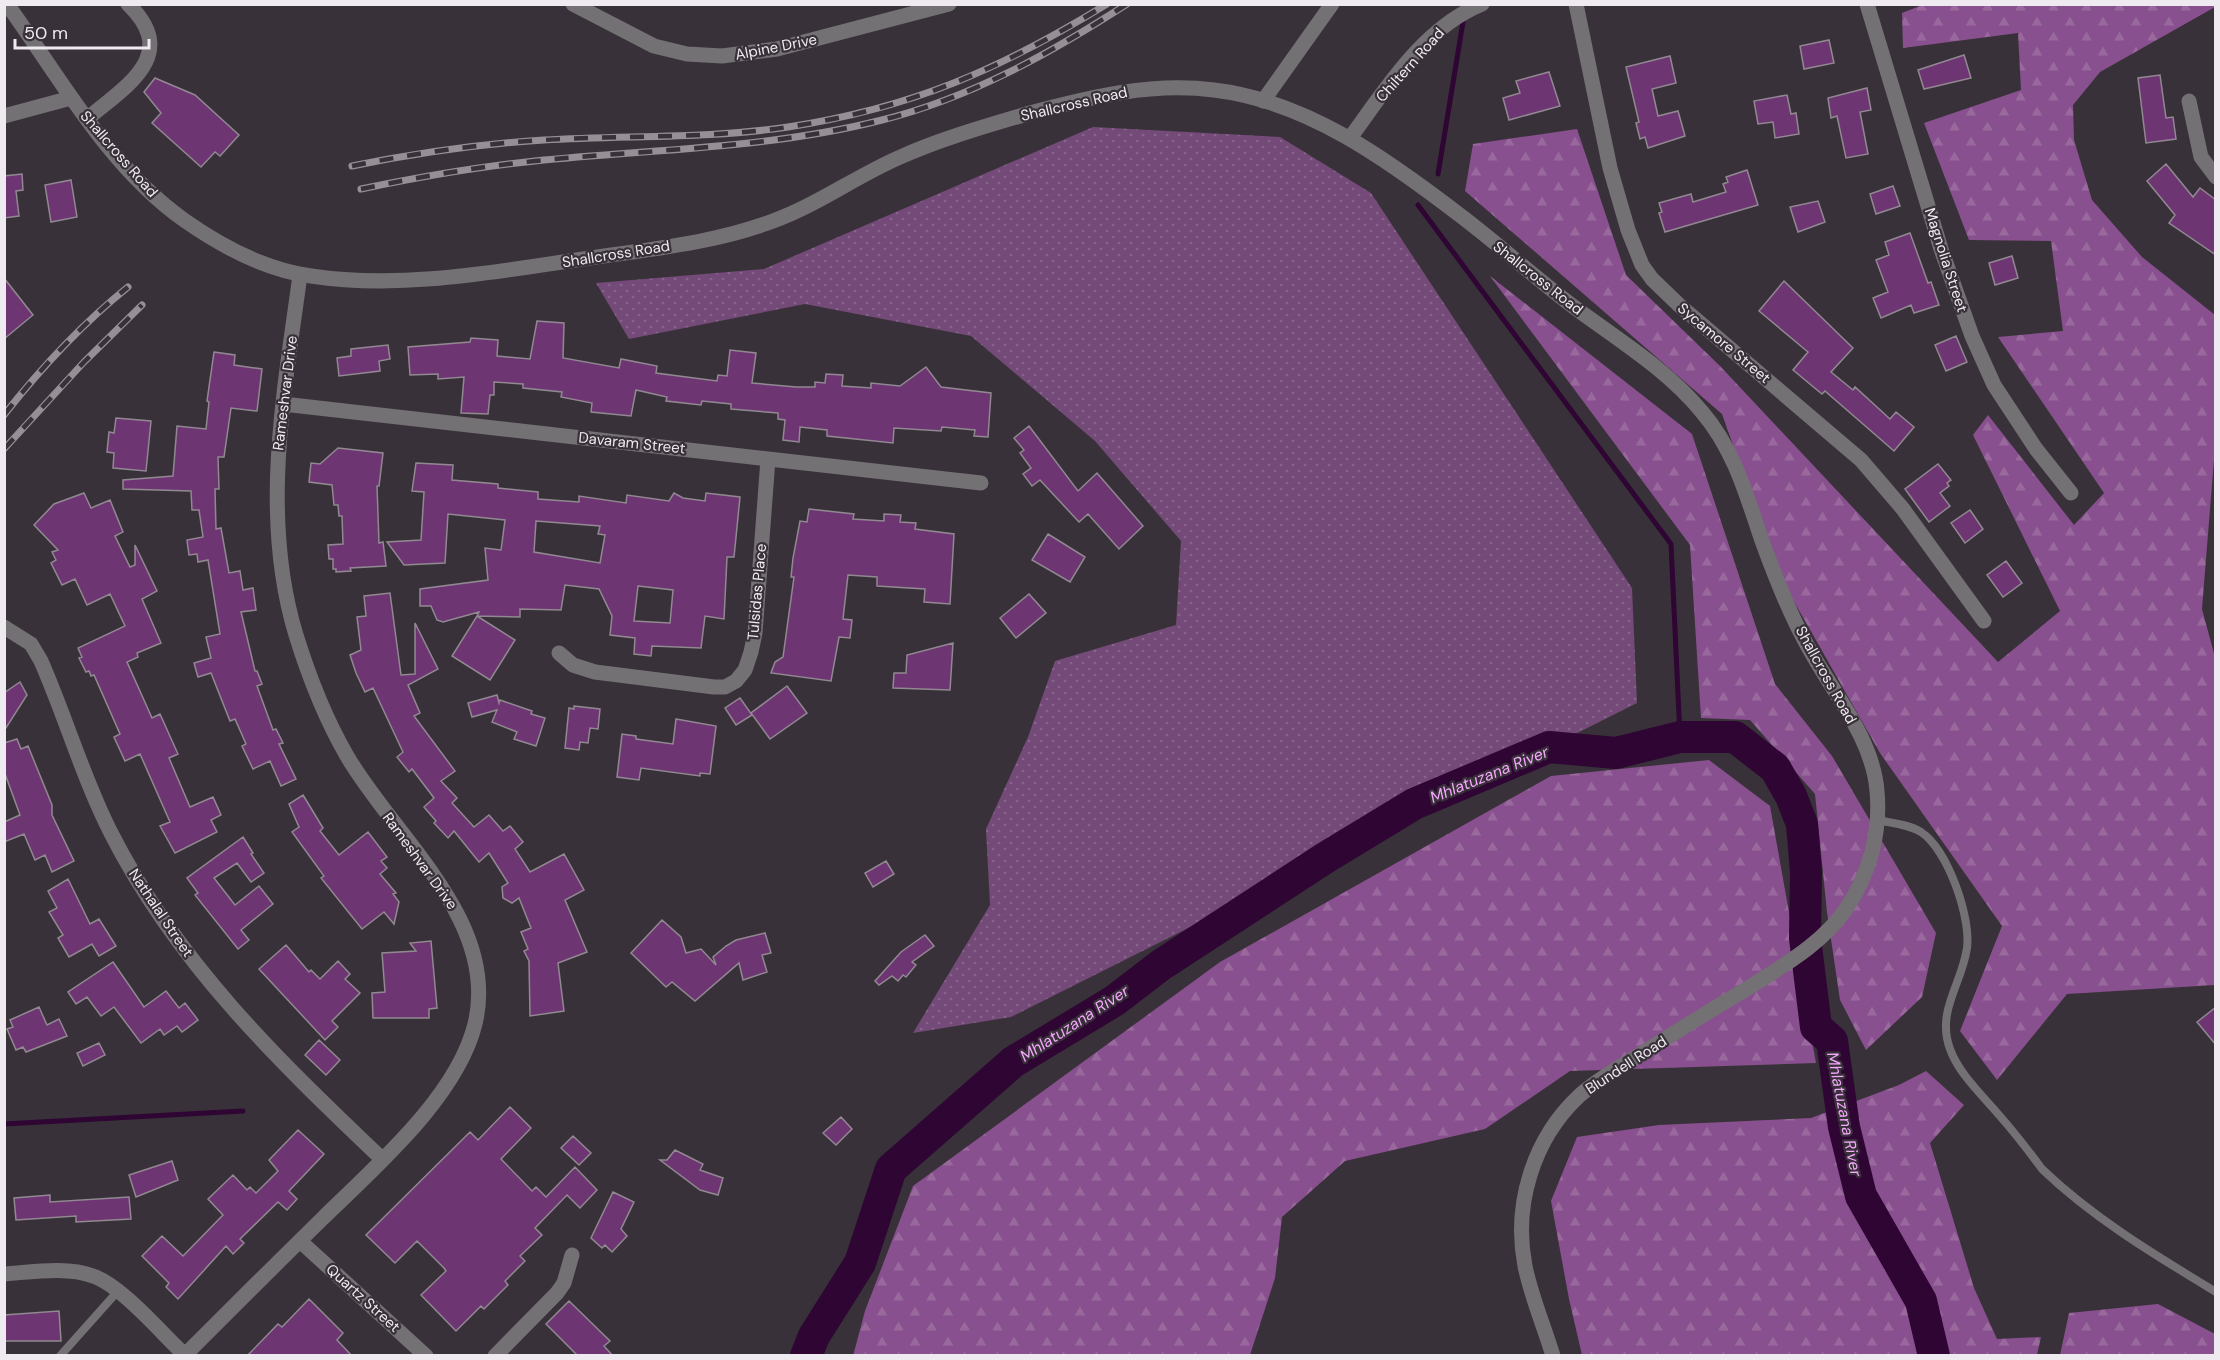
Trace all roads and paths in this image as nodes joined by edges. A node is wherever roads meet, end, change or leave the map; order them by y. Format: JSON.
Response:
{"nodes":[{"id":1,"x":7,"y":4,"type":"edge"},
{"id":2,"x":128,"y":4,"type":"edge"},
{"id":3,"x":573,"y":4,"type":"edge"},
{"id":4,"x":949,"y":4,"type":"edge"},
{"id":5,"x":1332,"y":4,"type":"edge"},
{"id":6,"x":1482,"y":4,"type":"edge"},
{"id":7,"x":1576,"y":4,"type":"edge"},
{"id":8,"x":1867,"y":4,"type":"edge"},
{"id":9,"x":71,"y":98,"type":"junction"},
{"id":10,"x":1263,"y":101,"type":"junction"},
{"id":11,"x":2190,"y":101,"type":"dead end"},
{"id":12,"x":4,"y":116,"type":"edge"},
{"id":13,"x":87,"y":119,"type":"junction"},
{"id":14,"x":1350,"y":138,"type":"junction"},
{"id":15,"x":2216,"y":177,"type":"edge"},
{"id":16,"x":300,"y":274,"type":"junction"},
{"id":17,"x":283,"y":404,"type":"junction"},
{"id":18,"x":768,"y":459,"type":"junction"},
{"id":19,"x":981,"y":483,"type":"dead end"},
{"id":20,"x":2071,"y":493,"type":"dead end"},
{"id":21,"x":1984,"y":621,"type":"dead end"},
{"id":22,"x":4,"y":627,"type":"edge"},
{"id":23,"x":559,"y":653,"type":"dead end"},
{"id":24,"x":1877,"y":820,"type":"junction"},
{"id":25,"x":1874,"y":850,"type":"joint"},
{"id":26,"x":382,"y":1159,"type":"junction"},
{"id":27,"x":300,"y":1241,"type":"junction"},
{"id":28,"x":572,"y":1256,"type":"dead end"},
{"id":29,"x":4,"y":1274,"type":"edge"},
{"id":30,"x":118,"y":1291,"type":"junction"},
{"id":31,"x":2216,"y":1292,"type":"edge"},
{"id":32,"x":184,"y":1355,"type":"edge"},
{"id":33,"x":60,"y":1356,"type":"edge"},
{"id":34,"x":426,"y":1356,"type":"edge"},
{"id":35,"x":495,"y":1356,"type":"edge"},
{"id":36,"x":1553,"y":1356,"type":"edge"}],
"edges":[{"from":1,"to":9,"type":"street","name":"Shallcross Road"},
{"from":2,"to":13,"type":"street"},
{"from":3,"to":4,"type":"street","name":"Alpine Drive"},
{"from":5,"to":10,"type":"street"},
{"from":6,"to":14,"type":"street","name":"Chiltern Road"},
{"from":7,"to":21,"type":"street","name":"Sycamore Street"},
{"from":8,"to":20,"type":"street","name":"Magnolia Street"},
{"from":9,"to":12,"type":"street"},
{"from":9,"to":13,"type":"street","name":"Shallcross Road"},
{"from":10,"to":14,"type":"street","name":"Shallcross Road"},
{"from":10,"to":16,"type":"street","name":"Shallcross Road"},
{"from":11,"to":15,"type":"street"},
{"from":13,"to":16,"type":"street","name":"Shallcross Road"},
{"from":14,"to":24,"type":"street","name":"Shallcross Road"},
{"from":16,"to":17,"type":"street","name":"Rameshvar Drive"},
{"from":17,"to":18,"type":"street","name":"Davaram Street"},
{"from":17,"to":26,"type":"street","name":"Rameshvar Drive"},
{"from":18,"to":19,"type":"street","name":"Davaram Street"},
{"from":18,"to":23,"type":"street","name":"Tulsidas Place"},
{"from":22,"to":26,"type":"street","name":"Nathalal Street"},
{"from":24,"to":25,"type":"street","name":"Shallcross Road"},
{"from":24,"to":31,"type":"lane"},
{"from":25,"to":36,"type":"street","name":"Blundell Road"},
{"from":26,"to":27,"type":"street","name":"Rameshvar Drive"},
{"from":27,"to":32,"type":"street","name":"Rameshvar Drive"},
{"from":27,"to":34,"type":"street","name":"Quartz Street"},
{"from":28,"to":35,"type":"street"},
{"from":29,"to":30,"type":"street"},
{"from":30,"to":32,"type":"street"},
{"from":30,"to":33,"type":"lane"}]}
